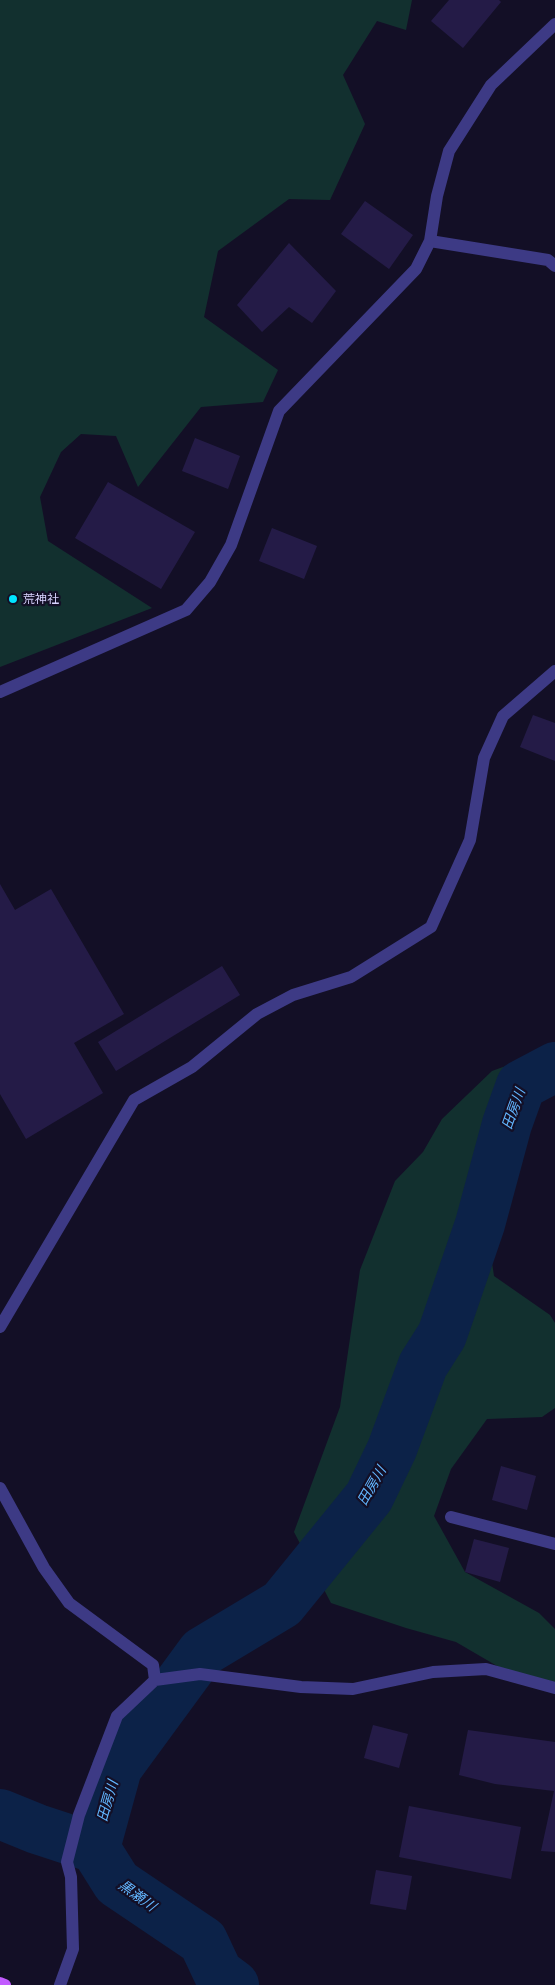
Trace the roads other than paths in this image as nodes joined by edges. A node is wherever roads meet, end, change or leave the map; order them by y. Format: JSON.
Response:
{"nodes":[{"id":1,"x":555,"y":24,"type":"edge"},
{"id":2,"x":430,"y":241,"type":"junction"},
{"id":3,"x":555,"y":266,"type":"edge"},
{"id":4,"x":555,"y":671,"type":"edge"},
{"id":5,"x":0,"y":692,"type":"edge"},
{"id":6,"x":0,"y":1327,"type":"edge"},
{"id":7,"x":0,"y":1488,"type":"edge"},
{"id":8,"x":451,"y":1517,"type":"dead end"},
{"id":9,"x":555,"y":1544,"type":"edge"},
{"id":10,"x":155,"y":1680,"type":"junction"},
{"id":11,"x":555,"y":1688,"type":"edge"},
{"id":12,"x":0,"y":1982,"type":"edge"},
{"id":13,"x":5,"y":1985,"type":"edge"},
{"id":14,"x":60,"y":1985,"type":"edge"}],
"edges":[{"from":1,"to":2,"type":"street"},
{"from":2,"to":3,"type":"street"},
{"from":2,"to":5,"type":"street"},
{"from":4,"to":6,"type":"street"},
{"from":7,"to":10,"type":"street"},
{"from":8,"to":9,"type":"street"},
{"from":10,"to":11,"type":"street"},
{"from":10,"to":14,"type":"street"},
{"from":12,"to":13,"type":"main road"}]}
